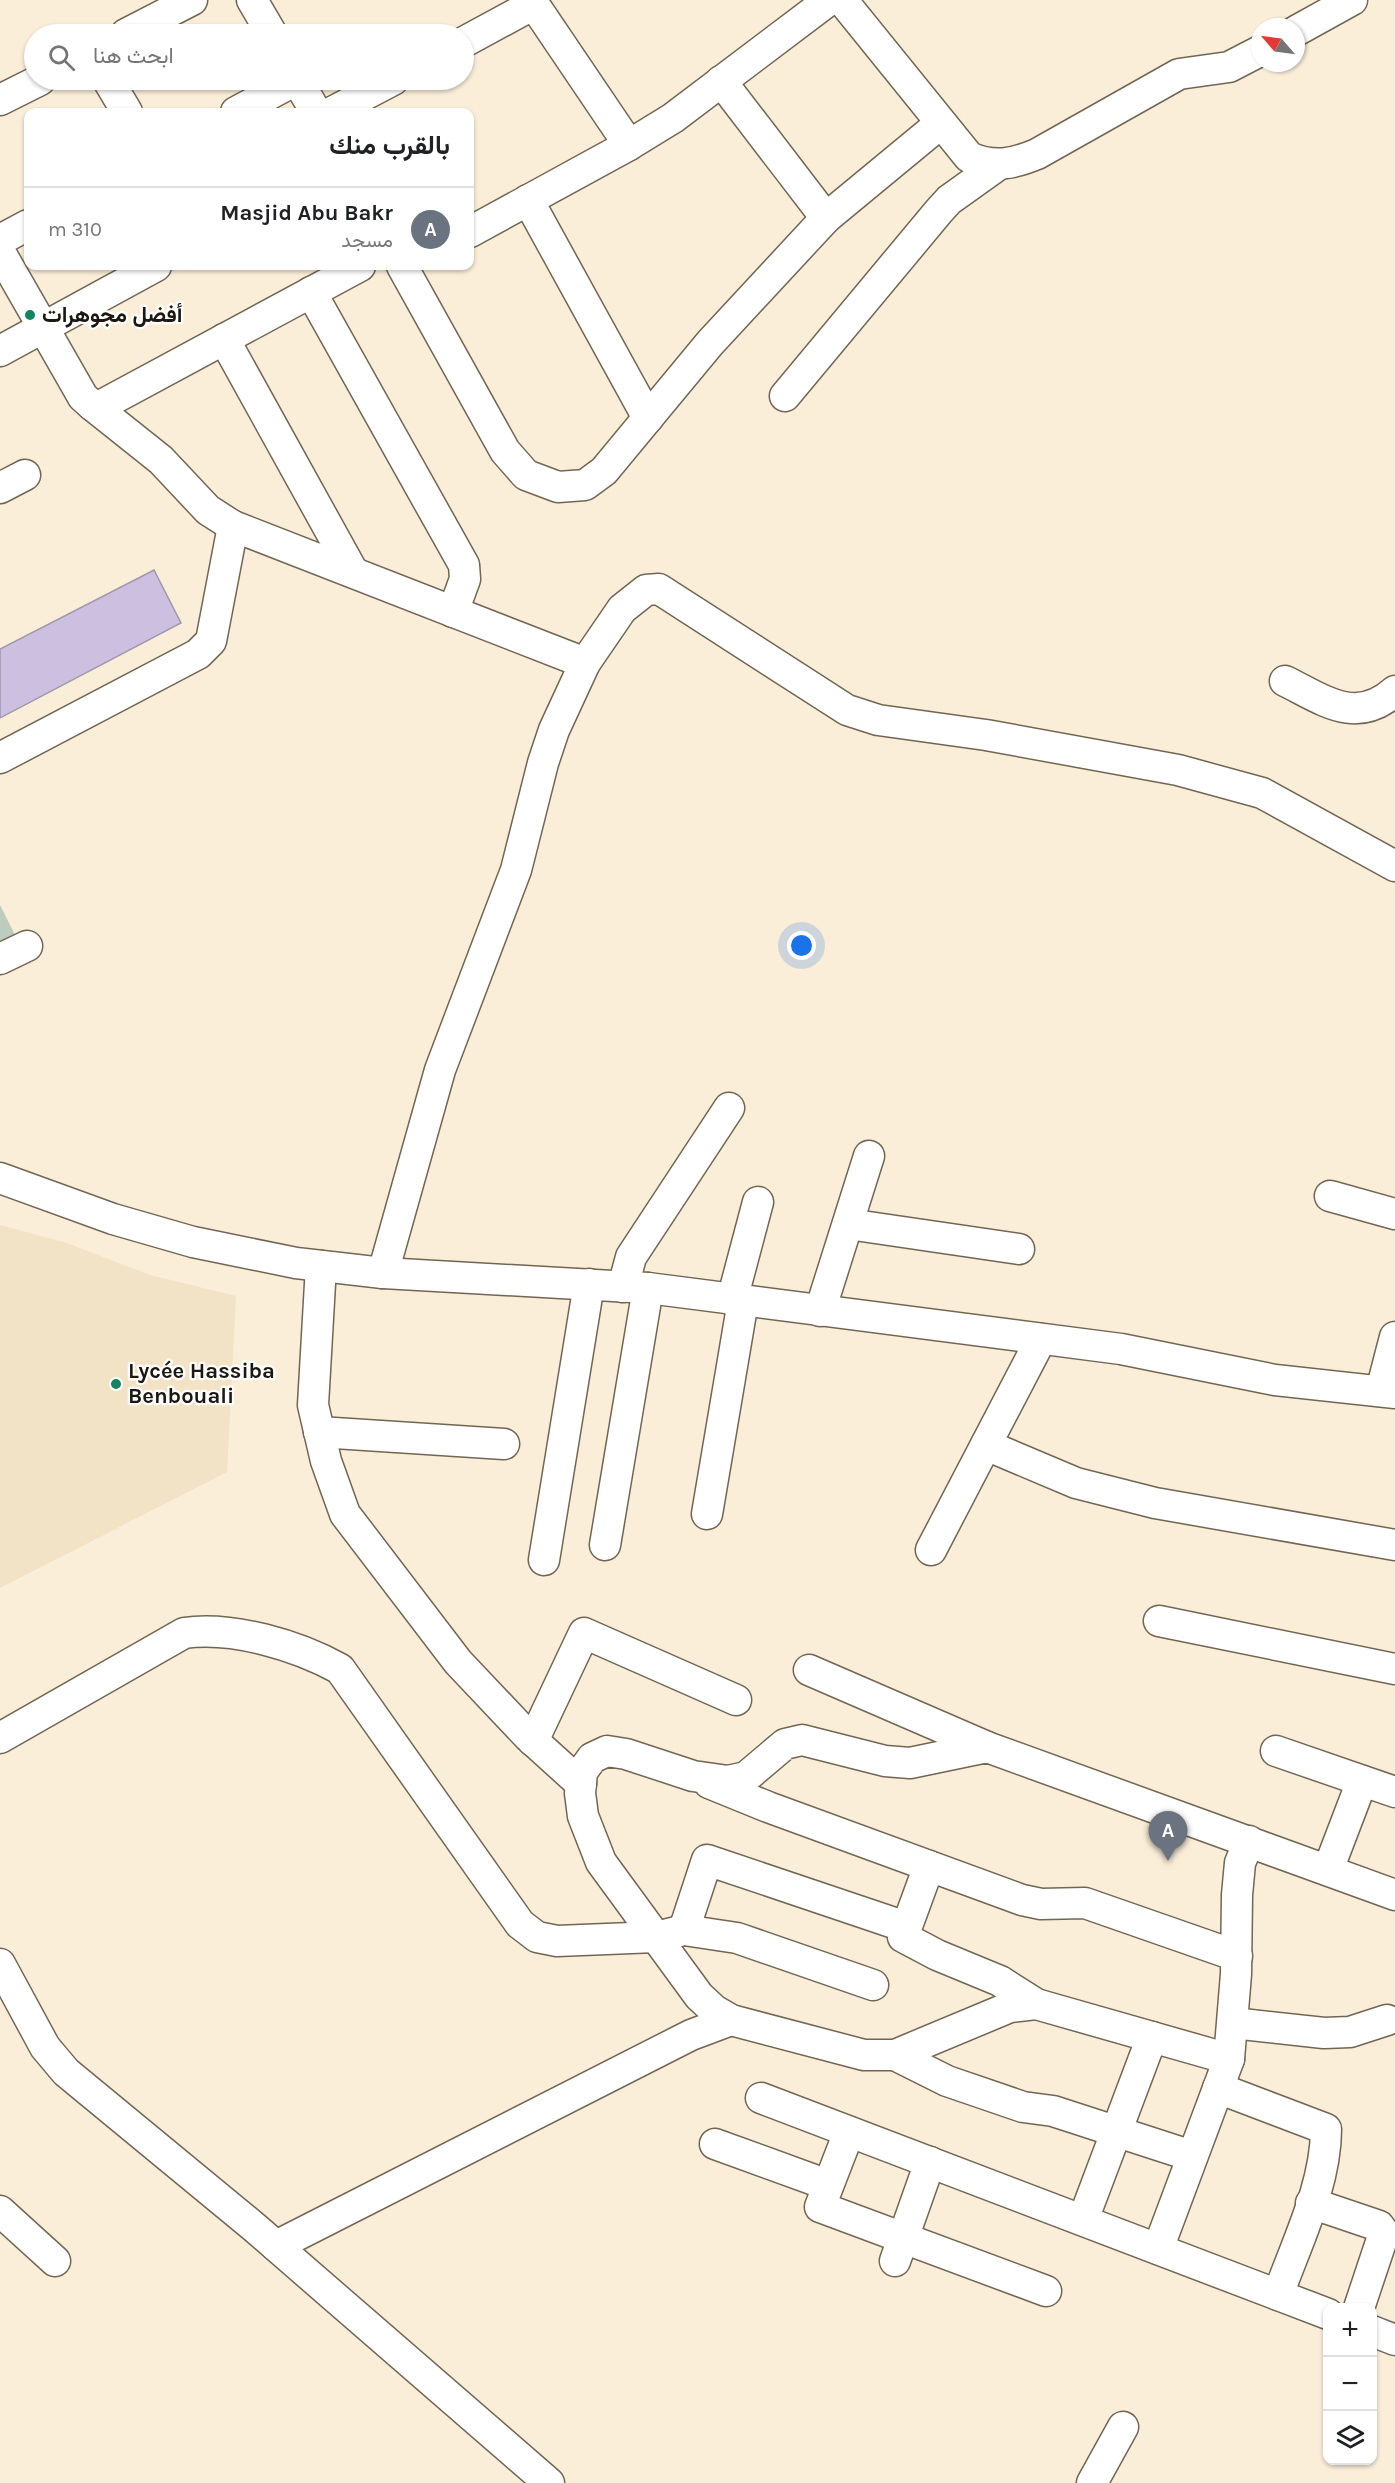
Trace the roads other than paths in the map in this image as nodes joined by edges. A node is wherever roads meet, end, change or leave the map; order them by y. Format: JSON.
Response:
{"nodes":[{"id":1,"x":192,"y":0,"type":"edge"},
{"id":2,"x":252,"y":0,"type":"edge"},
{"id":3,"x":829,"y":0,"type":"edge"},
{"id":4,"x":842,"y":0,"type":"edge"},
{"id":5,"x":1352,"y":0,"type":"edge"},
{"id":6,"x":540,"y":4,"type":"edge"},
{"id":7,"x":145,"y":24,"type":"edge"},
{"id":8,"x":266,"y":24,"type":"edge"},
{"id":9,"x":1305,"y":26,"type":"edge"},
{"id":10,"x":474,"y":37,"type":"edge"},
{"id":11,"x":1251,"y":56,"type":"edge"},
{"id":12,"x":721,"y":81,"type":"junction"},
{"id":13,"x":24,"y":88,"type":"edge"},
{"id":14,"x":114,"y":90,"type":"edge"},
{"id":15,"x":278,"y":90,"type":"edge"},
{"id":16,"x":303,"y":90,"type":"edge"},
{"id":17,"x":374,"y":90,"type":"edge"},
{"id":18,"x":0,"y":100,"type":"edge"},
{"id":19,"x":125,"y":108,"type":"edge"},
{"id":20,"x":244,"y":108,"type":"edge"},
{"id":21,"x":314,"y":108,"type":"edge"},
{"id":22,"x":340,"y":108,"type":"edge"},
{"id":23,"x":941,"y":123,"type":"junction"},
{"id":24,"x":629,"y":145,"type":"junction"},
{"id":25,"x":998,"y":165,"type":"junction"},
{"id":26,"x":528,"y":200,"type":"junction"},
{"id":27,"x":826,"y":218,"type":"junction"},
{"id":28,"x":24,"y":227,"type":"edge"},
{"id":29,"x":474,"y":230,"type":"edge"},
{"id":30,"x":0,"y":240,"type":"edge"},
{"id":31,"x":0,"y":252,"type":"edge"},
{"id":32,"x":149,"y":270,"type":"edge"},
{"id":33,"x":352,"y":270,"type":"edge"},
{"id":34,"x":404,"y":270,"type":"edge"},
{"id":35,"x":311,"y":292,"type":"junction"},
{"id":36,"x":43,"y":328,"type":"junction"},
{"id":37,"x":224,"y":339,"type":"junction"},
{"id":38,"x":0,"y":351,"type":"edge"},
{"id":39,"x":785,"y":396,"type":"dead end"},
{"id":40,"x":92,"y":405,"type":"junction"},
{"id":41,"x":648,"y":418,"type":"junction"},
{"id":42,"x":233,"y":526,"type":"junction"},
{"id":43,"x":353,"y":572,"type":"junction"},
{"id":44,"x":453,"y":612,"type":"junction"},
{"id":45,"x":585,"y":663,"type":"junction"},
{"id":46,"x":1285,"y":681,"type":"dead end"},
{"id":47,"x":1395,"y":692,"type":"edge"},
{"id":48,"x":0,"y":758,"type":"edge"},
{"id":49,"x":1395,"y":866,"type":"edge"},
{"id":50,"x":27,"y":946,"type":"dead end"},
{"id":51,"x":0,"y":959,"type":"edge"},
{"id":52,"x":729,"y":1108,"type":"dead end"},
{"id":53,"x":869,"y":1156,"type":"dead end"},
{"id":54,"x":0,"y":1178,"type":"edge"},
{"id":55,"x":1330,"y":1196,"type":"dead end"},
{"id":56,"x":758,"y":1202,"type":"dead end"},
{"id":57,"x":1395,"y":1214,"type":"edge"},
{"id":58,"x":848,"y":1224,"type":"junction"},
{"id":59,"x":1019,"y":1249,"type":"dead end"},
{"id":60,"x":321,"y":1266,"type":"junction"},
{"id":61,"x":383,"y":1274,"type":"junction"},
{"id":62,"x":589,"y":1284,"type":"junction"},
{"id":63,"x":635,"y":1288,"type":"junction"},
{"id":64,"x":738,"y":1300,"type":"junction"},
{"id":65,"x":820,"y":1311,"type":"junction"},
{"id":66,"x":1395,"y":1337,"type":"edge"},
{"id":67,"x":1041,"y":1339,"type":"junction"},
{"id":68,"x":1388,"y":1392,"type":"edge"},
{"id":69,"x":319,"y":1432,"type":"junction"},
{"id":70,"x":504,"y":1444,"type":"dead end"},
{"id":71,"x":986,"y":1445,"type":"junction"},
{"id":72,"x":707,"y":1514,"type":"dead end"},
{"id":73,"x":605,"y":1545,"type":"dead end"},
{"id":74,"x":1395,"y":1545,"type":"edge"},
{"id":75,"x":931,"y":1550,"type":"dead end"},
{"id":76,"x":544,"y":1560,"type":"dead end"},
{"id":77,"x":1159,"y":1621,"type":"dead end"},
{"id":78,"x":1395,"y":1669,"type":"edge"},
{"id":79,"x":810,"y":1670,"type":"dead end"},
{"id":80,"x":736,"y":1700,"type":"dead end"},
{"id":81,"x":0,"y":1738,"type":"edge"},
{"id":82,"x":533,"y":1741,"type":"junction"},
{"id":83,"x":987,"y":1747,"type":"junction"},
{"id":84,"x":1276,"y":1751,"type":"dead end"},
{"id":85,"x":693,"y":1776,"type":"junction"},
{"id":86,"x":1362,"y":1781,"type":"junction"},
{"id":87,"x":581,"y":1784,"type":"junction"},
{"id":88,"x":1395,"y":1792,"type":"edge"},
{"id":89,"x":1249,"y":1841,"type":"junction"},
{"id":90,"x":929,"y":1866,"type":"junction"},
{"id":91,"x":1328,"y":1870,"type":"junction"},
{"id":92,"x":1395,"y":1895,"type":"edge"},
{"id":93,"x":906,"y":1927,"type":"junction"},
{"id":94,"x":670,"y":1934,"type":"junction"},
{"id":95,"x":1237,"y":1956,"type":"junction"},
{"id":96,"x":0,"y":1964,"type":"edge"},
{"id":97,"x":873,"y":1985,"type":"dead end"},
{"id":98,"x":1035,"y":2004,"type":"junction"},
{"id":99,"x":731,"y":2020,"type":"junction"},
{"id":100,"x":1387,"y":2020,"type":"dead end"},
{"id":101,"x":1233,"y":2023,"type":"junction"},
{"id":102,"x":1152,"y":2037,"type":"junction"},
{"id":103,"x":895,"y":2055,"type":"junction"},
{"id":104,"x":1229,"y":2059,"type":"junction"},
{"id":105,"x":1218,"y":2088,"type":"junction"},
{"id":106,"x":761,"y":2098,"type":"dead end"},
{"id":107,"x":849,"y":2132,"type":"junction"},
{"id":108,"x":1117,"y":2133,"type":"junction"},
{"id":109,"x":715,"y":2144,"type":"dead end"},
{"id":110,"x":1192,"y":2156,"type":"junction"},
{"id":111,"x":930,"y":2162,"type":"junction"},
{"id":112,"x":828,"y":2185,"type":"junction"},
{"id":113,"x":1311,"y":2203,"type":"junction"},
{"id":114,"x":0,"y":2211,"type":"edge"},
{"id":115,"x":1083,"y":2220,"type":"junction"},
{"id":116,"x":276,"y":2246,"type":"junction"},
{"id":117,"x":899,"y":2249,"type":"junction"},
{"id":118,"x":1158,"y":2249,"type":"junction"},
{"id":119,"x":55,"y":2260,"type":"dead end"},
{"id":120,"x":1046,"y":2291,"type":"dead end"},
{"id":121,"x":1278,"y":2295,"type":"junction"},
{"id":122,"x":1360,"y":2303,"type":"edge"},
{"id":123,"x":1323,"y":2312,"type":"edge"},
{"id":124,"x":1377,"y":2333,"type":"edge"},
{"id":125,"x":1395,"y":2340,"type":"edge"},
{"id":126,"x":1123,"y":2427,"type":"dead end"},
{"id":127,"x":549,"y":2483,"type":"edge"},
{"id":128,"x":1092,"y":2483,"type":"edge"}],
"edges":[{"from":1,"to":7,"type":"street"},
{"from":2,"to":8,"type":"street"},
{"from":3,"to":12,"type":"street"},
{"from":4,"to":23,"type":"street"},
{"from":5,"to":9,"type":"street"},
{"from":6,"to":10,"type":"street"},
{"from":6,"to":24,"type":"street"},
{"from":11,"to":25,"type":"street"},
{"from":12,"to":24,"type":"street"},
{"from":12,"to":27,"type":"street"},
{"from":13,"to":18,"type":"street"},
{"from":14,"to":19,"type":"street"},
{"from":15,"to":20,"type":"street"},
{"from":16,"to":21,"type":"street"},
{"from":17,"to":22,"type":"street"},
{"from":23,"to":25,"type":"street"},
{"from":23,"to":27,"type":"street"},
{"from":24,"to":26,"type":"street"},
{"from":25,"to":39,"type":"street"},
{"from":26,"to":29,"type":"street"},
{"from":26,"to":41,"type":"street"},
{"from":27,"to":41,"type":"street"},
{"from":28,"to":30,"type":"street"},
{"from":31,"to":36,"type":"street"},
{"from":32,"to":36,"type":"street"},
{"from":33,"to":35,"type":"street"},
{"from":34,"to":41,"type":"street"},
{"from":35,"to":37,"type":"street"},
{"from":35,"to":44,"type":"street"},
{"from":36,"to":38,"type":"street"},
{"from":36,"to":40,"type":"street"},
{"from":37,"to":40,"type":"street"},
{"from":37,"to":43,"type":"street"},
{"from":40,"to":42,"type":"street"},
{"from":42,"to":43,"type":"street"},
{"from":42,"to":48,"type":"street"},
{"from":43,"to":44,"type":"street"},
{"from":44,"to":45,"type":"street"},
{"from":45,"to":49,"type":"street"},
{"from":45,"to":61,"type":"street"},
{"from":46,"to":47,"type":"street"},
{"from":50,"to":51,"type":"street"},
{"from":52,"to":63,"type":"street"},
{"from":53,"to":58,"type":"street"},
{"from":54,"to":60,"type":"street"},
{"from":55,"to":57,"type":"street"},
{"from":56,"to":64,"type":"street"},
{"from":58,"to":59,"type":"street"},
{"from":58,"to":65,"type":"street"},
{"from":60,"to":61,"type":"street"},
{"from":60,"to":69,"type":"street"},
{"from":61,"to":62,"type":"street"},
{"from":62,"to":63,"type":"street"},
{"from":62,"to":76,"type":"street"},
{"from":63,"to":64,"type":"street"},
{"from":63,"to":73,"type":"street"},
{"from":64,"to":65,"type":"street"},
{"from":64,"to":72,"type":"street"},
{"from":65,"to":67,"type":"street"},
{"from":66,"to":68,"type":"street"},
{"from":67,"to":68,"type":"street"},
{"from":67,"to":71,"type":"street"},
{"from":69,"to":70,"type":"street"},
{"from":69,"to":82,"type":"street"},
{"from":71,"to":74,"type":"street"},
{"from":71,"to":75,"type":"street"},
{"from":77,"to":78,"type":"street"},
{"from":79,"to":83,"type":"street"},
{"from":80,"to":82,"type":"street"},
{"from":81,"to":94,"type":"street"},
{"from":82,"to":87,"type":"street"},
{"from":83,"to":85,"type":"street"},
{"from":83,"to":89,"type":"street"},
{"from":84,"to":86,"type":"street"},
{"from":85,"to":87,"type":"street"},
{"from":85,"to":90,"type":"street"},
{"from":86,"to":88,"type":"street"},
{"from":86,"to":91,"type":"street"},
{"from":87,"to":94,"type":"street"},
{"from":89,"to":91,"type":"street"},
{"from":89,"to":95,"type":"street"},
{"from":90,"to":93,"type":"street"},
{"from":90,"to":95,"type":"street"},
{"from":91,"to":92,"type":"street"},
{"from":93,"to":94,"type":"street"},
{"from":93,"to":98,"type":"street"},
{"from":94,"to":97,"type":"street"},
{"from":94,"to":99,"type":"street"},
{"from":95,"to":101,"type":"street"},
{"from":96,"to":116,"type":"street"},
{"from":98,"to":102,"type":"street"},
{"from":98,"to":103,"type":"street"},
{"from":99,"to":103,"type":"street"},
{"from":99,"to":116,"type":"street"},
{"from":100,"to":101,"type":"street"},
{"from":101,"to":104,"type":"street"},
{"from":102,"to":104,"type":"street"},
{"from":102,"to":108,"type":"street"},
{"from":103,"to":108,"type":"street"},
{"from":104,"to":105,"type":"street"},
{"from":105,"to":110,"type":"street"},
{"from":105,"to":113,"type":"street"},
{"from":106,"to":107,"type":"street"},
{"from":107,"to":111,"type":"street"},
{"from":107,"to":112,"type":"street"},
{"from":108,"to":110,"type":"street"},
{"from":108,"to":115,"type":"street"},
{"from":109,"to":112,"type":"street"},
{"from":110,"to":118,"type":"street"},
{"from":111,"to":115,"type":"street"},
{"from":111,"to":117,"type":"street"},
{"from":112,"to":117,"type":"street"},
{"from":113,"to":121,"type":"street"},
{"from":113,"to":122,"type":"street"},
{"from":114,"to":119,"type":"street"},
{"from":115,"to":118,"type":"street"},
{"from":116,"to":127,"type":"street"},
{"from":117,"to":120,"type":"street"},
{"from":118,"to":121,"type":"street"},
{"from":121,"to":123,"type":"street"},
{"from":124,"to":125,"type":"street"},
{"from":126,"to":128,"type":"street"}]}
